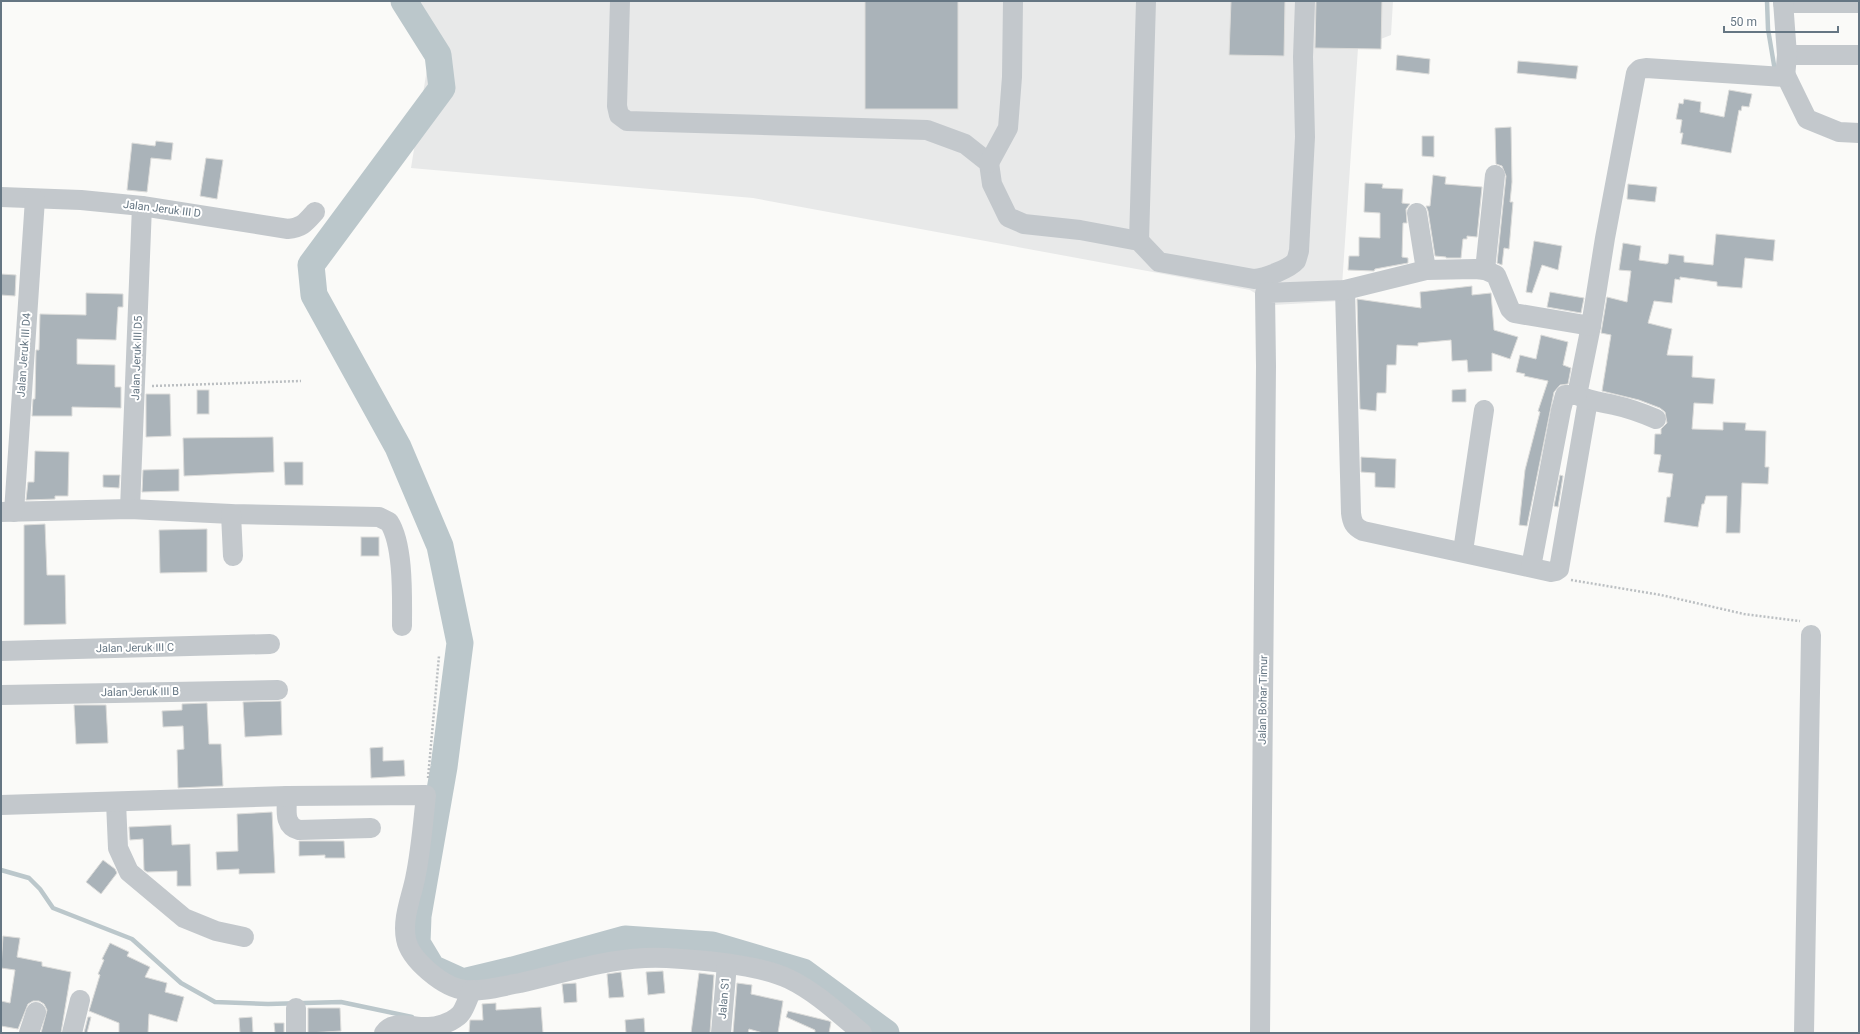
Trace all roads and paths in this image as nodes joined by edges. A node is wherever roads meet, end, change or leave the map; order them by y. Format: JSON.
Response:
{"nodes":[{"id":1,"x":620,"y":1,"type":"edge"},
{"id":2,"x":1013,"y":1,"type":"edge"},
{"id":3,"x":1146,"y":1,"type":"edge"},
{"id":4,"x":1305,"y":1,"type":"edge"},
{"id":5,"x":1783,"y":2,"type":"edge"},
{"id":6,"x":1859,"y":3,"type":"edge"},
{"id":7,"x":1787,"y":55,"type":"junction"},
{"id":8,"x":1859,"y":55,"type":"edge"},
{"id":9,"x":1785,"y":77,"type":"junction"},
{"id":10,"x":1859,"y":133,"type":"edge"},
{"id":11,"x":989,"y":163,"type":"junction"},
{"id":12,"x":1495,"y":175,"type":"dead end"},
{"id":13,"x":1,"y":197,"type":"edge"},
{"id":14,"x":35,"y":199,"type":"junction"},
{"id":15,"x":142,"y":206,"type":"junction"},
{"id":16,"x":314,"y":212,"type":"dead end"},
{"id":17,"x":1417,"y":213,"type":"dead end"},
{"id":18,"x":1139,"y":241,"type":"junction"},
{"id":19,"x":1426,"y":270,"type":"junction"},
{"id":20,"x":1485,"y":270,"type":"junction"},
{"id":21,"x":1264,"y":286,"type":"junction"},
{"id":22,"x":1345,"y":290,"type":"junction"},
{"id":23,"x":1591,"y":326,"type":"junction"},
{"id":24,"x":301,"y":381,"type":"dead end"},
{"id":25,"x":136,"y":386,"type":"junction"},
{"id":26,"x":1582,"y":398,"type":"junction"},
{"id":27,"x":1484,"y":410,"type":"dead end"},
{"id":28,"x":1656,"y":419,"type":"dead end"},
{"id":29,"x":130,"y":509,"type":"junction"},
{"id":30,"x":7,"y":512,"type":"edge"},
{"id":31,"x":231,"y":514,"type":"junction"},
{"id":32,"x":1463,"y":551,"type":"junction"},
{"id":33,"x":233,"y":556,"type":"dead end"},
{"id":34,"x":1531,"y":567,"type":"junction"},
{"id":35,"x":1555,"y":572,"type":"junction"},
{"id":36,"x":402,"y":626,"type":"dead end"},
{"id":37,"x":1811,"y":635,"type":"joint"},
{"id":38,"x":270,"y":644,"type":"dead end"},
{"id":39,"x":1,"y":651,"type":"edge"},
{"id":40,"x":439,"y":656,"type":"dead end"},
{"id":41,"x":278,"y":690,"type":"dead end"},
{"id":42,"x":1,"y":695,"type":"edge"},
{"id":43,"x":426,"y":795,"type":"junction"},
{"id":44,"x":287,"y":796,"type":"junction"},
{"id":45,"x":116,"y":802,"type":"junction"},
{"id":46,"x":1,"y":804,"type":"edge"},
{"id":47,"x":371,"y":828,"type":"dead end"},
{"id":48,"x":244,"y":937,"type":"dead end"},
{"id":49,"x":727,"y":964,"type":"junction"},
{"id":50,"x":464,"y":989,"type":"junction"},
{"id":51,"x":80,"y":1000,"type":"dead end"},
{"id":52,"x":296,"y":1008,"type":"dead end"},
{"id":53,"x":36,"y":1012,"type":"dead end"},
{"id":54,"x":458,"y":1025,"type":"edge"},
{"id":55,"x":29,"y":1033,"type":"edge"},
{"id":56,"x":72,"y":1033,"type":"edge"},
{"id":57,"x":296,"y":1033,"type":"edge"},
{"id":58,"x":384,"y":1033,"type":"edge"},
{"id":59,"x":721,"y":1033,"type":"edge"},
{"id":60,"x":862,"y":1033,"type":"edge"},
{"id":61,"x":1260,"y":1033,"type":"edge"},
{"id":62,"x":1804,"y":1033,"type":"edge"}],
"edges":[{"from":1,"to":11,"type":"street"},
{"from":2,"to":11,"type":"street"},
{"from":3,"to":18,"type":"street"},
{"from":4,"to":21,"type":"street"},
{"from":5,"to":6,"type":"street"},
{"from":5,"to":7,"type":"street"},
{"from":7,"to":8,"type":"street"},
{"from":7,"to":9,"type":"street"},
{"from":9,"to":10,"type":"street"},
{"from":9,"to":23,"type":"street"},
{"from":11,"to":18,"type":"street"},
{"from":12,"to":20,"type":"street"},
{"from":13,"to":14,"type":"street","name":"Jalan Jeruk III D"},
{"from":14,"to":15,"type":"street","name":"Jalan Jeruk III D"},
{"from":14,"to":30,"type":"street","name":"Jalan Jeruk III D4"},
{"from":15,"to":16,"type":"street","name":"Jalan Jeruk III D"},
{"from":15,"to":25,"type":"street","name":"Jalan Jeruk III D5"},
{"from":17,"to":19,"type":"street"},
{"from":18,"to":21,"type":"street"},
{"from":19,"to":20,"type":"street"},
{"from":19,"to":22,"type":"street"},
{"from":20,"to":23,"type":"street"},
{"from":21,"to":22,"type":"street"},
{"from":21,"to":61,"type":"street","name":"Jalan Bohar Timur"},
{"from":22,"to":32,"type":"street"},
{"from":23,"to":26,"type":"street"},
{"from":24,"to":25,"type":"path"},
{"from":25,"to":29,"type":"street","name":"Jalan Jeruk III D5"},
{"from":26,"to":28,"type":"street"},
{"from":26,"to":34,"type":"street"},
{"from":26,"to":35,"type":"street"},
{"from":27,"to":32,"type":"street"},
{"from":29,"to":30,"type":"street"},
{"from":29,"to":31,"type":"street"},
{"from":31,"to":33,"type":"street"},
{"from":31,"to":36,"type":"street"},
{"from":32,"to":34,"type":"street"},
{"from":34,"to":35,"type":"street"},
{"from":35,"to":37,"type":"path"},
{"from":37,"to":62,"type":"street"},
{"from":38,"to":39,"type":"street","name":"Jalan Jeruk III C"},
{"from":40,"to":43,"type":"path"},
{"from":41,"to":42,"type":"street","name":"Jalan Jeruk III B"},
{"from":43,"to":44,"type":"street"},
{"from":43,"to":50,"type":"street"},
{"from":44,"to":45,"type":"street"},
{"from":44,"to":47,"type":"street"},
{"from":45,"to":46,"type":"street"},
{"from":45,"to":48,"type":"street"},
{"from":49,"to":50,"type":"street"},
{"from":49,"to":59,"type":"street","name":"Jalan S1"},
{"from":49,"to":60,"type":"street"},
{"from":50,"to":54,"type":"street"},
{"from":51,"to":56,"type":"street"},
{"from":52,"to":57,"type":"street"},
{"from":53,"to":55,"type":"street"},
{"from":54,"to":58,"type":"street"}]}
